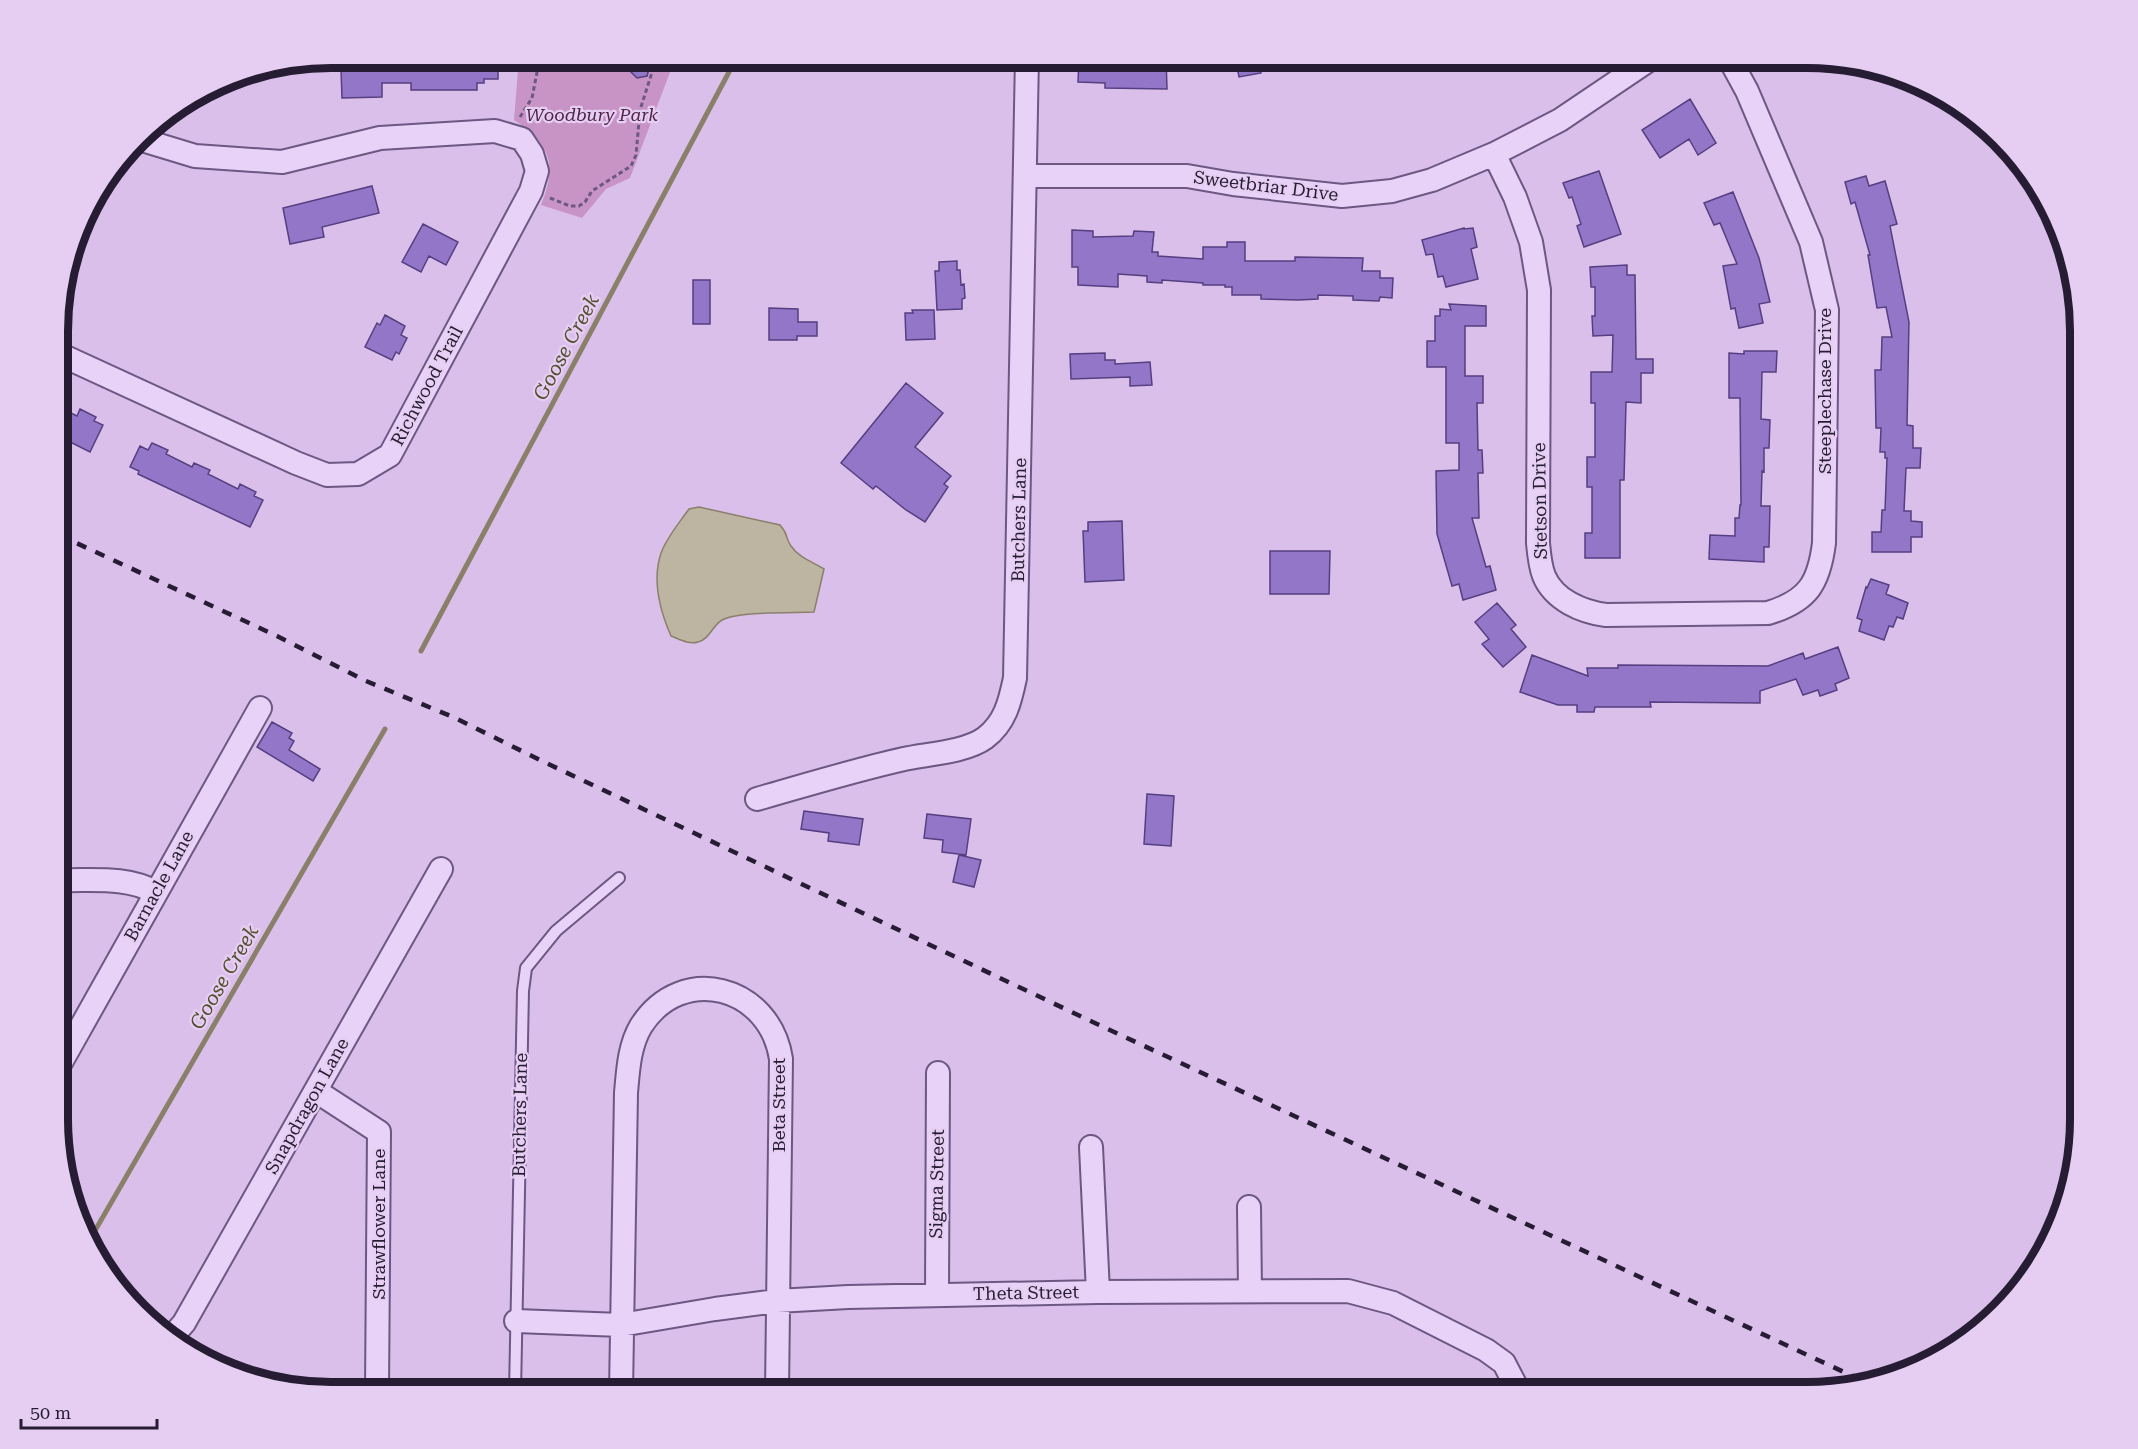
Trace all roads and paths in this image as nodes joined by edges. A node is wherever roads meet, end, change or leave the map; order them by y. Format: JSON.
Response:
{"nodes":[{"id":1,"x":538,"y":68,"type":"edge"},
{"id":2,"x":653,"y":68,"type":"edge"},
{"id":3,"x":1028,"y":68,"type":"edge"},
{"id":4,"x":1636,"y":68,"type":"edge"},
{"id":5,"x":1734,"y":68,"type":"edge"},
{"id":6,"x":509,"y":135,"type":"junction"},
{"id":7,"x":147,"y":141,"type":"edge"},
{"id":8,"x":1494,"y":154,"type":"junction"},
{"id":9,"x":1026,"y":176,"type":"junction"},
{"id":10,"x":531,"y":191,"type":"junction"},
{"id":11,"x":68,"y":358,"type":"edge"},
{"id":12,"x":1804,"y":594,"type":"joint"},
{"id":13,"x":260,"y":708,"type":"dead end"},
{"id":14,"x":757,"y":798,"type":"dead end"},
{"id":15,"x":441,"y":870,"type":"dead end"},
{"id":16,"x":619,"y":878,"type":"dead end"},
{"id":17,"x":68,"y":880,"type":"edge"},
{"id":18,"x":155,"y":892,"type":"junction"},
{"id":19,"x":68,"y":1050,"type":"edge"},
{"id":20,"x":938,"y":1073,"type":"dead end"},
{"id":21,"x":316,"y":1091,"type":"junction"},
{"id":22,"x":1091,"y":1147,"type":"dead end"},
{"id":23,"x":1249,"y":1207,"type":"dead end"},
{"id":24,"x":1250,"y":1290,"type":"junction"},
{"id":25,"x":1098,"y":1292,"type":"junction"},
{"id":26,"x":937,"y":1294,"type":"junction"},
{"id":27,"x":777,"y":1301,"type":"junction"},
{"id":28,"x":516,"y":1321,"type":"junction"},
{"id":29,"x":621,"y":1325,"type":"junction"},
{"id":30,"x":176,"y":1332,"type":"edge"},
{"id":31,"x":377,"y":1382,"type":"edge"},
{"id":32,"x":515,"y":1382,"type":"edge"},
{"id":33,"x":621,"y":1382,"type":"edge"},
{"id":34,"x":777,"y":1382,"type":"edge"},
{"id":35,"x":1515,"y":1382,"type":"edge"}],
"edges":[{"from":1,"to":6,"type":"path"},
{"from":2,"to":10,"type":"path"},
{"from":3,"to":9,"type":"street","name":"Butchers Lane"},
{"from":4,"to":8,"type":"street","name":"Sweetbriar Drive"},
{"from":5,"to":12,"type":"street","name":"Steeplechase Drive"},
{"from":6,"to":7,"type":"street"},
{"from":6,"to":10,"type":"street","name":"Richwood Trail"},
{"from":8,"to":9,"type":"street","name":"Sweetbriar Drive"},
{"from":8,"to":12,"type":"street","name":"Stetson Drive"},
{"from":9,"to":14,"type":"street","name":"Butchers Lane"},
{"from":10,"to":11,"type":"street","name":"Richwood Trail"},
{"from":13,"to":18,"type":"street","name":"Barnacle Lane"},
{"from":15,"to":21,"type":"street","name":"Snapdragon Lane"},
{"from":16,"to":28,"type":"lane","name":"Butchers Lane"},
{"from":17,"to":18,"type":"street"},
{"from":18,"to":19,"type":"street","name":"Barnacle Lane"},
{"from":20,"to":26,"type":"street","name":"Sigma Street"},
{"from":21,"to":30,"type":"street","name":"Snapdragon Lane"},
{"from":21,"to":31,"type":"street","name":"Strawflower Lane"},
{"from":22,"to":25,"type":"street"},
{"from":23,"to":24,"type":"street"},
{"from":24,"to":25,"type":"street","name":"Theta Street"},
{"from":24,"to":35,"type":"street","name":"Theta Street"},
{"from":25,"to":26,"type":"street","name":"Theta Street"},
{"from":26,"to":27,"type":"street","name":"Theta Street"},
{"from":27,"to":29,"type":"street","name":"Theta Street"},
{"from":27,"to":29,"type":"street","name":"Beta Street"},
{"from":27,"to":34,"type":"street","name":"Beta Street"},
{"from":28,"to":29,"type":"street","name":"Theta Street"},
{"from":28,"to":32,"type":"lane","name":"Butchers Lane"},
{"from":29,"to":33,"type":"street","name":"Beta Street"}]}
